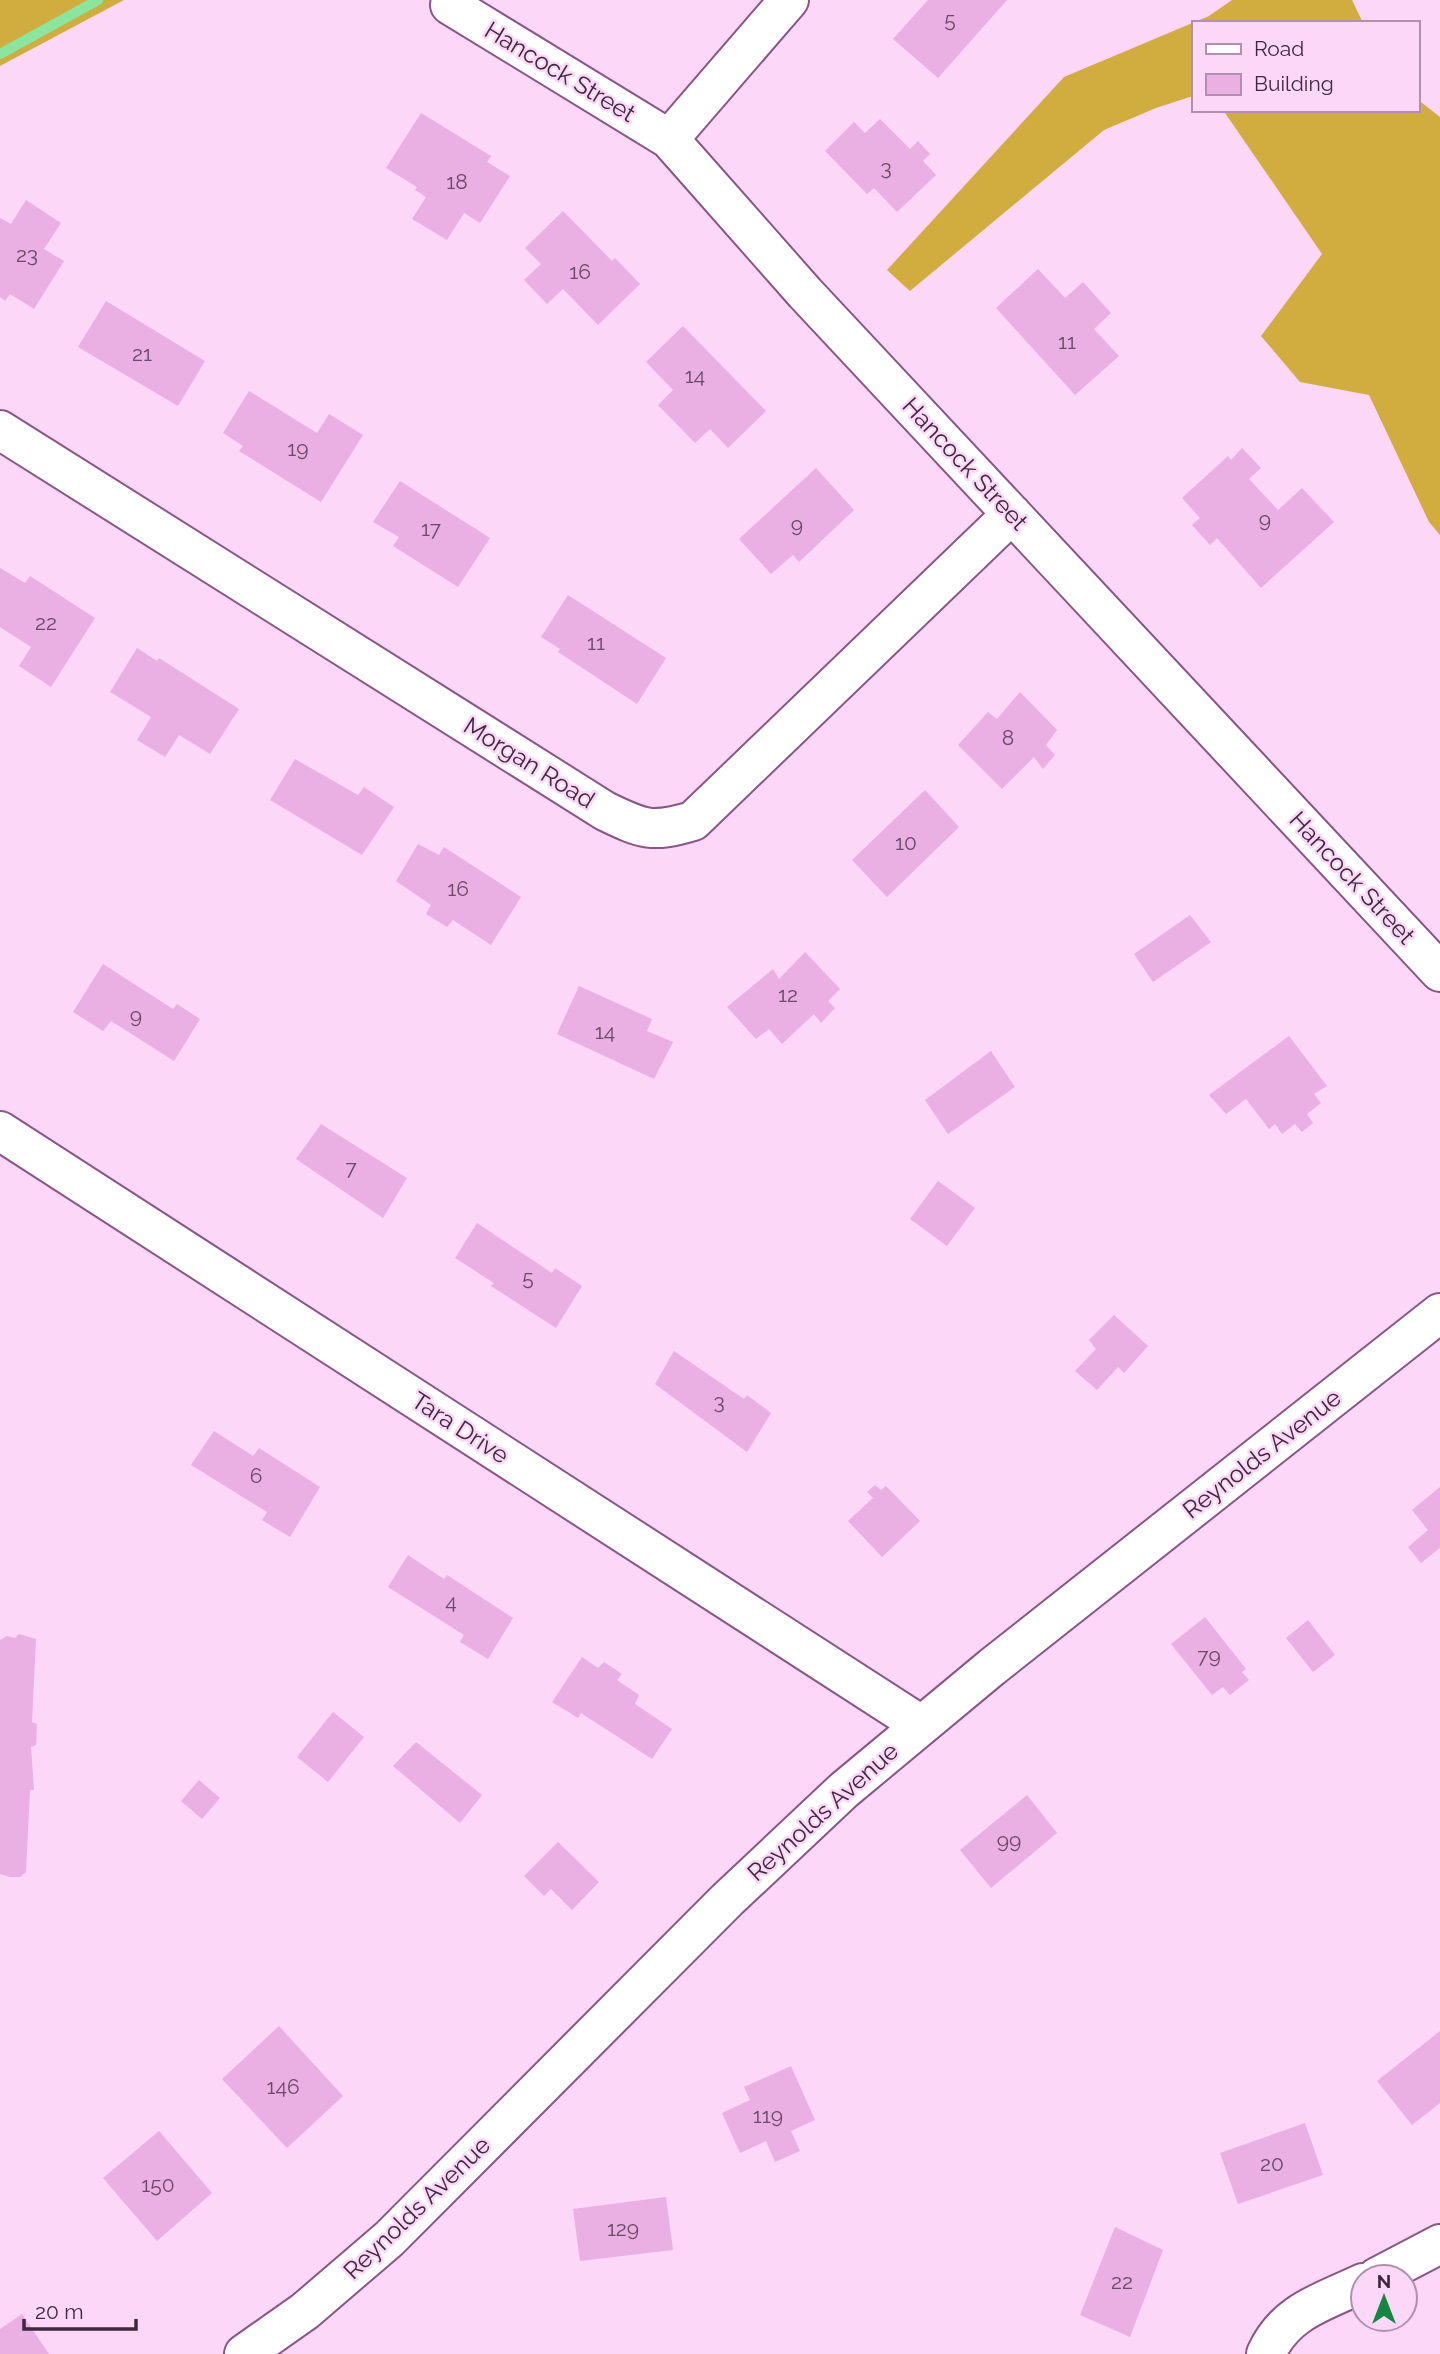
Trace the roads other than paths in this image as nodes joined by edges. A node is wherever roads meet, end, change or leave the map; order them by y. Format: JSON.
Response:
{"nodes":[{"id":1,"x":789,"y":0,"type":"edge"},
{"id":2,"x":450,"y":5,"type":"dead end"},
{"id":3,"x":669,"y":139,"type":"junction"},
{"id":4,"x":0,"y":430,"type":"edge"},
{"id":5,"x":1012,"y":514,"type":"junction"},
{"id":6,"x":1440,"y":972,"type":"edge"},
{"id":7,"x":0,"y":1131,"type":"edge"},
{"id":8,"x":1440,"y":1313,"type":"edge"},
{"id":9,"x":921,"y":1725,"type":"junction"},
{"id":10,"x":1440,"y":2244,"type":"edge"},
{"id":11,"x":1404,"y":2263,"type":"edge"},
{"id":12,"x":1349,"y":2290,"type":"edge"},
{"id":13,"x":286,"y":2340,"type":"edge"},
{"id":14,"x":244,"y":2354,"type":"edge"},
{"id":15,"x":1266,"y":2354,"type":"edge"}],
"edges":[{"from":1,"to":3,"type":"street"},
{"from":2,"to":3,"type":"street","name":"Hancock Street"},
{"from":3,"to":5,"type":"street","name":"Hancock Street"},
{"from":4,"to":5,"type":"street","name":"Morgan Road"},
{"from":5,"to":6,"type":"street","name":"Hancock Street"},
{"from":7,"to":9,"type":"street","name":"Tara Drive"},
{"from":8,"to":9,"type":"street","name":"Reynolds Avenue"},
{"from":9,"to":13,"type":"street","name":"Reynolds Avenue"},
{"from":10,"to":11,"type":"street"},
{"from":12,"to":15,"type":"street"},
{"from":13,"to":14,"type":"street","name":"Reynolds Avenue"}]}
